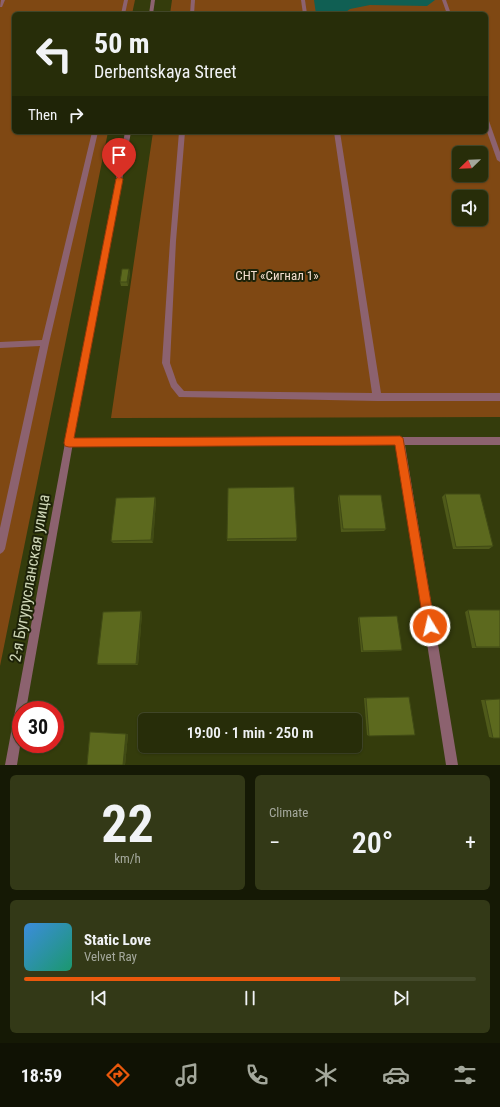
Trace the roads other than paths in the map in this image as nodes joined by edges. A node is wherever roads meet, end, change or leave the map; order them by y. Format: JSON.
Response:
{"nodes":[{"id":1,"x":3,"y":0,"type":"edge"},
{"id":2,"x":126,"y":0,"type":"edge"},
{"id":3,"x":153,"y":0,"type":"edge"},
{"id":4,"x":193,"y":0,"type":"edge"},
{"id":5,"x":303,"y":0,"type":"edge"},
{"id":6,"x":444,"y":0,"type":"edge"},
{"id":7,"x":0,"y":6,"type":"edge"},
{"id":8,"x":123,"y":12,"type":"edge"},
{"id":9,"x":151,"y":12,"type":"edge"},
{"id":10,"x":192,"y":12,"type":"edge"},
{"id":11,"x":305,"y":12,"type":"edge"},
{"id":12,"x":448,"y":12,"type":"edge"},
{"id":13,"x":488,"y":127,"type":"edge"},
{"id":14,"x":95,"y":134,"type":"edge"},
{"id":15,"x":128,"y":134,"type":"edge"},
{"id":16,"x":182,"y":134,"type":"edge"},
{"id":17,"x":337,"y":134,"type":"edge"},
{"id":18,"x":500,"y":160,"type":"edge"},
{"id":19,"x":45,"y":343,"type":"junction"},
{"id":20,"x":0,"y":345,"type":"edge"},
{"id":21,"x":377,"y":397,"type":"junction"},
{"id":22,"x":500,"y":397,"type":"edge"},
{"id":23,"x":400,"y":441,"type":"junction"},
{"id":24,"x":500,"y":441,"type":"edge"},
{"id":25,"x":69,"y":443,"type":"junction"},
{"id":26,"x":0,"y":549,"type":"edge"},
{"id":27,"x":11,"y":765,"type":"edge"},
{"id":28,"x":452,"y":765,"type":"edge"}],
"edges":[{"from":1,"to":7,"type":"street"},
{"from":2,"to":8,"type":"street"},
{"from":3,"to":9,"type":"street"},
{"from":4,"to":10,"type":"street"},
{"from":5,"to":11,"type":"street"},
{"from":6,"to":12,"type":"street"},
{"from":13,"to":18,"type":"street"},
{"from":14,"to":19,"type":"street"},
{"from":15,"to":25,"type":"street","name":"2-я Бугурусланская улица"},
{"from":16,"to":21,"type":"street"},
{"from":17,"to":21,"type":"street"},
{"from":19,"to":20,"type":"street"},
{"from":19,"to":26,"type":"street"},
{"from":21,"to":22,"type":"street"},
{"from":23,"to":24,"type":"street"},
{"from":23,"to":25,"type":"street"},
{"from":23,"to":28,"type":"street"},
{"from":25,"to":27,"type":"street","name":"2-я Бугурусланская улица"}]}
